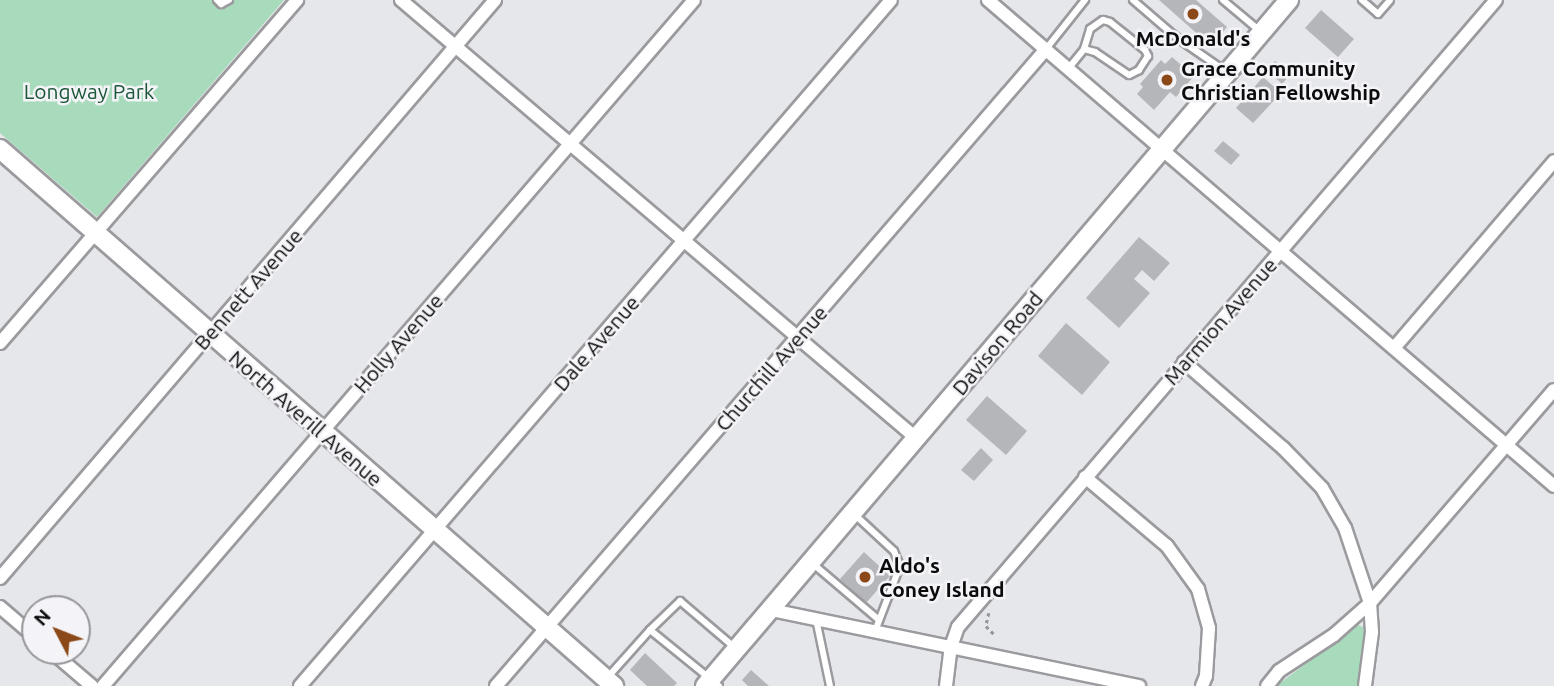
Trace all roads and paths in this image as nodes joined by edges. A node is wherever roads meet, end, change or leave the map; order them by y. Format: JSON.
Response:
{"nodes":[{"id":1,"x":217,"y":0,"type":"edge"},
{"id":2,"x":229,"y":0,"type":"edge"},
{"id":3,"x":297,"y":0,"type":"edge"},
{"id":4,"x":401,"y":0,"type":"edge"},
{"id":5,"x":495,"y":0,"type":"edge"},
{"id":6,"x":694,"y":0,"type":"edge"},
{"id":7,"x":891,"y":0,"type":"edge"},
{"id":8,"x":988,"y":0,"type":"edge"},
{"id":9,"x":1085,"y":0,"type":"edge"},
{"id":10,"x":1133,"y":0,"type":"edge"},
{"id":11,"x":1223,"y":0,"type":"edge"},
{"id":12,"x":1289,"y":0,"type":"edge"},
{"id":13,"x":1362,"y":0,"type":"edge"},
{"id":14,"x":1390,"y":0,"type":"edge"},
{"id":15,"x":1496,"y":0,"type":"edge"},
{"id":16,"x":1261,"y":33,"type":"junction"},
{"id":17,"x":456,"y":46,"type":"junction"},
{"id":18,"x":1046,"y":49,"type":"junction"},
{"id":19,"x":1084,"y":49,"type":"junction"},
{"id":20,"x":1068,"y":69,"type":"junction"},
{"id":21,"x":1227,"y":73,"type":"junction"},
{"id":22,"x":569,"y":144,"type":"junction"},
{"id":23,"x":0,"y":149,"type":"edge"},
{"id":24,"x":1161,"y":150,"type":"junction"},
{"id":25,"x":1554,"y":161,"type":"edge"},
{"id":26,"x":95,"y":232,"type":"junction"},
{"id":27,"x":684,"y":241,"type":"junction"},
{"id":28,"x":1280,"y":251,"type":"junction"},
{"id":29,"x":210,"y":335,"type":"junction"},
{"id":30,"x":798,"y":337,"type":"junction"},
{"id":31,"x":0,"y":343,"type":"edge"},
{"id":32,"x":1394,"y":348,"type":"junction"},
{"id":33,"x":1184,"y":362,"type":"junction"},
{"id":34,"x":1554,"y":390,"type":"edge"},
{"id":35,"x":321,"y":432,"type":"junction"},
{"id":36,"x":916,"y":438,"type":"junction"},
{"id":37,"x":1506,"y":445,"type":"junction"},
{"id":38,"x":1085,"y":477,"type":"junction"},
{"id":39,"x":1554,"y":486,"type":"edge"},
{"id":40,"x":854,"y":514,"type":"junction"},
{"id":41,"x":434,"y":531,"type":"junction"},
{"id":42,"x":812,"y":563,"type":"junction"},
{"id":43,"x":0,"y":578,"type":"edge"},
{"id":44,"x":1370,"y":603,"type":"junction"},
{"id":45,"x":0,"y":607,"type":"edge"},
{"id":46,"x":772,"y":610,"type":"junction"},
{"id":47,"x":989,"y":613,"type":"dead end"},
{"id":48,"x":816,"y":619,"type":"junction"},
{"id":49,"x":21,"y":625,"type":"edge"},
{"id":50,"x":877,"y":626,"type":"junction"},
{"id":51,"x":547,"y":627,"type":"junction"},
{"id":52,"x":650,"y":630,"type":"junction"},
{"id":53,"x":996,"y":636,"type":"dead end"},
{"id":54,"x":951,"y":647,"type":"junction"},
{"id":55,"x":737,"y":650,"type":"junction"},
{"id":56,"x":67,"y":665,"type":"edge"},
{"id":57,"x":610,"y":683,"type":"edge"},
{"id":58,"x":712,"y":684,"type":"edge"},
{"id":59,"x":92,"y":686,"type":"edge"},
{"id":60,"x":103,"y":686,"type":"edge"},
{"id":61,"x":300,"y":686,"type":"edge"},
{"id":62,"x":495,"y":686,"type":"edge"},
{"id":63,"x":830,"y":686,"type":"edge"},
{"id":64,"x":946,"y":686,"type":"edge"},
{"id":65,"x":1139,"y":686,"type":"edge"},
{"id":66,"x":1202,"y":686,"type":"edge"},
{"id":67,"x":1267,"y":686,"type":"edge"},
{"id":68,"x":1365,"y":686,"type":"edge"}],
"edges":[{"from":1,"to":2,"type":"lane"},
{"from":3,"to":26,"type":"street"},
{"from":4,"to":17,"type":"street"},
{"from":5,"to":17,"type":"street","name":"Bennett Avenue"},
{"from":6,"to":22,"type":"street","name":"Holly Avenue"},
{"from":7,"to":27,"type":"street","name":"Dale Avenue"},
{"from":8,"to":18,"type":"street"},
{"from":9,"to":18,"type":"lane"},
{"from":10,"to":21,"type":"lane"},
{"from":11,"to":16,"type":"lane"},
{"from":12,"to":16,"type":"main road","name":"Davison Road"},
{"from":13,"to":14,"type":"lane"},
{"from":15,"to":28,"type":"street","name":"Marmion Avenue"},
{"from":16,"to":21,"type":"main road","name":"Davison Road"},
{"from":17,"to":22,"type":"street"},
{"from":17,"to":29,"type":"street","name":"Bennett Avenue"},
{"from":18,"to":20,"type":"street"},
{"from":18,"to":30,"type":"street","name":"Churchill Avenue"},
{"from":19,"to":19,"type":"lane"},
{"from":19,"to":20,"type":"lane"},
{"from":20,"to":24,"type":"street"},
{"from":21,"to":24,"type":"main road","name":"Davison Road"},
{"from":22,"to":27,"type":"street"},
{"from":22,"to":35,"type":"street","name":"Holly Avenue"},
{"from":23,"to":26,"type":"main road","name":"North Averill Avenue"},
{"from":24,"to":28,"type":"street"},
{"from":24,"to":36,"type":"main road","name":"Davison Road"},
{"from":25,"to":32,"type":"street"},
{"from":26,"to":29,"type":"main road","name":"North Averill Avenue"},
{"from":26,"to":31,"type":"street"},
{"from":27,"to":30,"type":"street"},
{"from":27,"to":41,"type":"street","name":"Dale Avenue"},
{"from":28,"to":32,"type":"street"},
{"from":28,"to":33,"type":"street","name":"Marmion Avenue"},
{"from":29,"to":35,"type":"main road","name":"North Averill Avenue"},
{"from":29,"to":43,"type":"street","name":"Bennett Avenue"},
{"from":30,"to":36,"type":"street"},
{"from":30,"to":51,"type":"street","name":"Churchill Avenue"},
{"from":32,"to":37,"type":"street"},
{"from":33,"to":38,"type":"street","name":"Marmion Avenue"},
{"from":33,"to":44,"type":"street"},
{"from":34,"to":37,"type":"street"},
{"from":35,"to":41,"type":"main road","name":"North Averill Avenue"},
{"from":35,"to":60,"type":"street","name":"Holly Avenue"},
{"from":36,"to":40,"type":"main road","name":"Davison Road"},
{"from":37,"to":39,"type":"street"},
{"from":37,"to":44,"type":"street"},
{"from":38,"to":54,"type":"street","name":"Marmion Avenue"},
{"from":38,"to":66,"type":"street"},
{"from":40,"to":42,"type":"main road","name":"Davison Road"},
{"from":40,"to":50,"type":"lane"},
{"from":41,"to":51,"type":"main road","name":"North Averill Avenue"},
{"from":41,"to":61,"type":"street","name":"Dale Avenue"},
{"from":42,"to":46,"type":"main road","name":"Davison Road"},
{"from":42,"to":50,"type":"lane"},
{"from":44,"to":67,"type":"street"},
{"from":44,"to":68,"type":"street"},
{"from":45,"to":49,"type":"street"},
{"from":46,"to":48,"type":"street"},
{"from":46,"to":55,"type":"main road","name":"Davison Road"},
{"from":47,"to":53,"type":"path"},
{"from":48,"to":50,"type":"street"},
{"from":48,"to":63,"type":"lane"},
{"from":50,"to":54,"type":"street"},
{"from":51,"to":57,"type":"main road","name":"North Averill Avenue"},
{"from":51,"to":62,"type":"street","name":"Churchill Avenue"},
{"from":52,"to":55,"type":"lane"},
{"from":52,"to":57,"type":"lane"},
{"from":52,"to":58,"type":"lane"},
{"from":54,"to":64,"type":"street"},
{"from":54,"to":65,"type":"street"},
{"from":55,"to":58,"type":"main road","name":"Davison Road"},
{"from":56,"to":59,"type":"street"}]}
